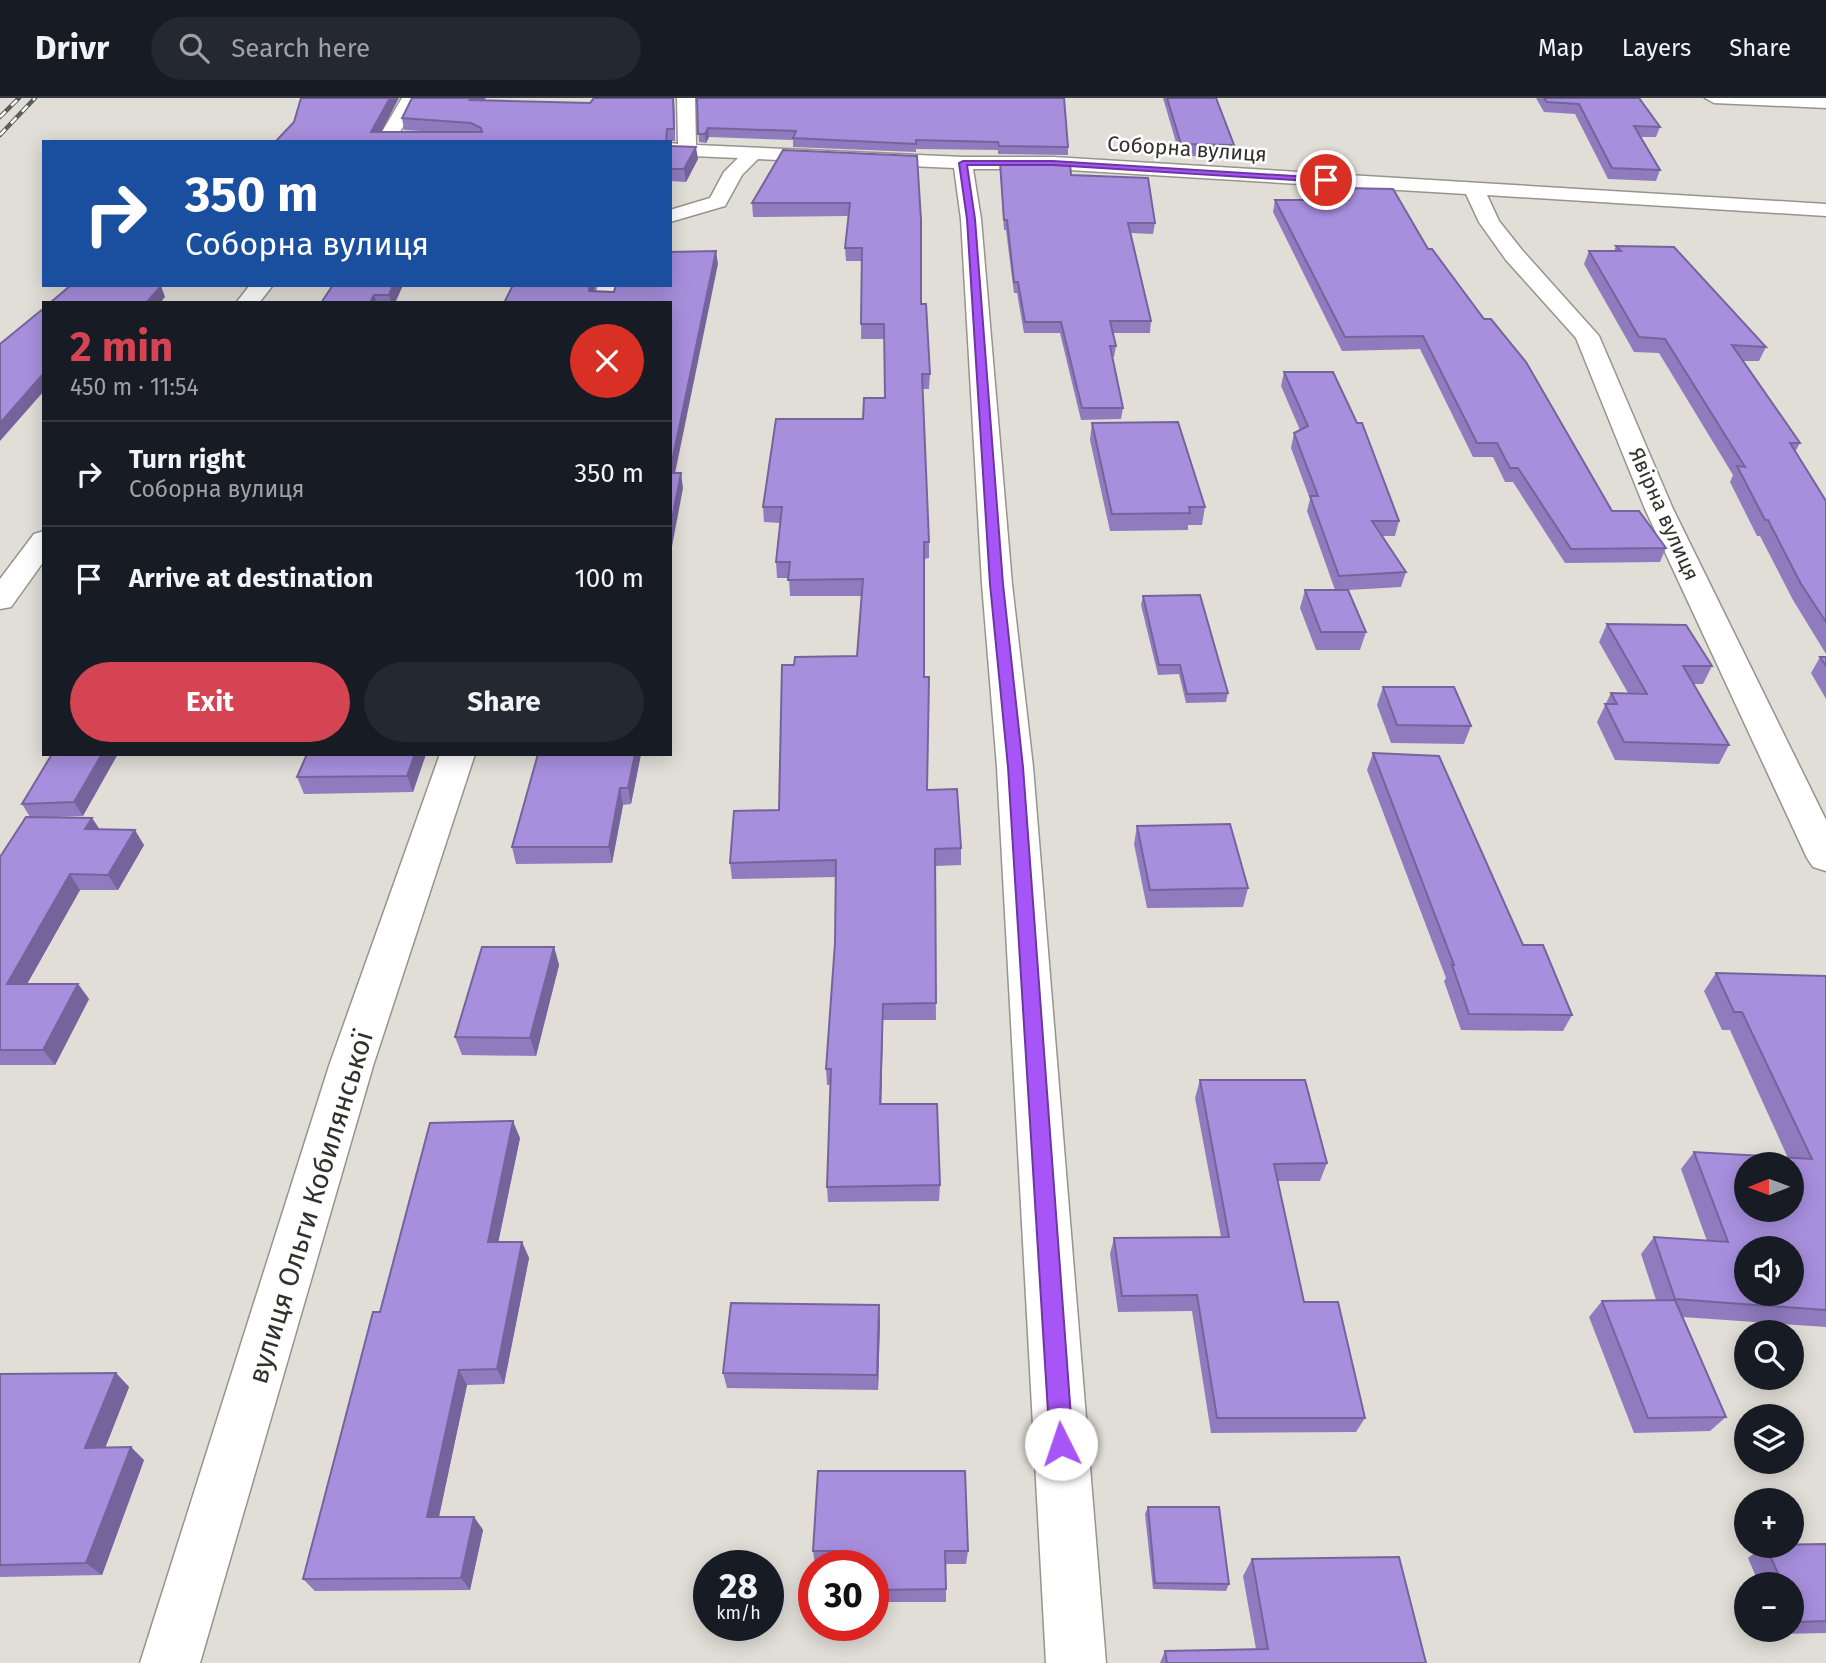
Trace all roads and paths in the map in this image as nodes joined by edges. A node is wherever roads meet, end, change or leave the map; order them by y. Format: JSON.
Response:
{"nodes":[{"id":1,"x":411,"y":98,"type":"edge"},
{"id":2,"x":686,"y":98,"type":"edge"},
{"id":3,"x":1714,"y":98,"type":"edge"},
{"id":4,"x":1826,"y":103,"type":"edge"},
{"id":5,"x":393,"y":139,"type":"edge"},
{"id":6,"x":679,"y":149,"type":"edge"},
{"id":7,"x":753,"y":153,"type":"junction"},
{"id":8,"x":963,"y":163,"type":"junction"},
{"id":9,"x":1474,"y":189,"type":"junction"},
{"id":10,"x":1826,"y":210,"type":"edge"},
{"id":11,"x":672,"y":215,"type":"edge"},
{"id":12,"x":260,"y":287,"type":"edge"},
{"id":13,"x":249,"y":301,"type":"edge"},
{"id":14,"x":42,"y":543,"type":"edge"},
{"id":15,"x":0,"y":600,"type":"edge"},
{"id":16,"x":457,"y":756,"type":"edge"},
{"id":17,"x":1826,"y":858,"type":"edge"},
{"id":18,"x":170,"y":1663,"type":"edge"},
{"id":19,"x":1076,"y":1663,"type":"edge"}],
"edges":[{"from":1,"to":5,"type":"street"},
{"from":2,"to":6,"type":"street"},
{"from":3,"to":4,"type":"street"},
{"from":6,"to":7,"type":"street","name":"Соборна вулиця"},
{"from":7,"to":8,"type":"street","name":"Соборна вулиця"},
{"from":7,"to":11,"type":"street"},
{"from":8,"to":9,"type":"street","name":"Соборна вулиця"},
{"from":8,"to":19,"type":"street"},
{"from":9,"to":10,"type":"street","name":"Соборна вулиця"},
{"from":9,"to":17,"type":"street","name":"Явірна вулиця"},
{"from":12,"to":13,"type":"street"},
{"from":14,"to":15,"type":"street"},
{"from":16,"to":18,"type":"street","name":"вулиця Ольги Кобилянської"}]}
